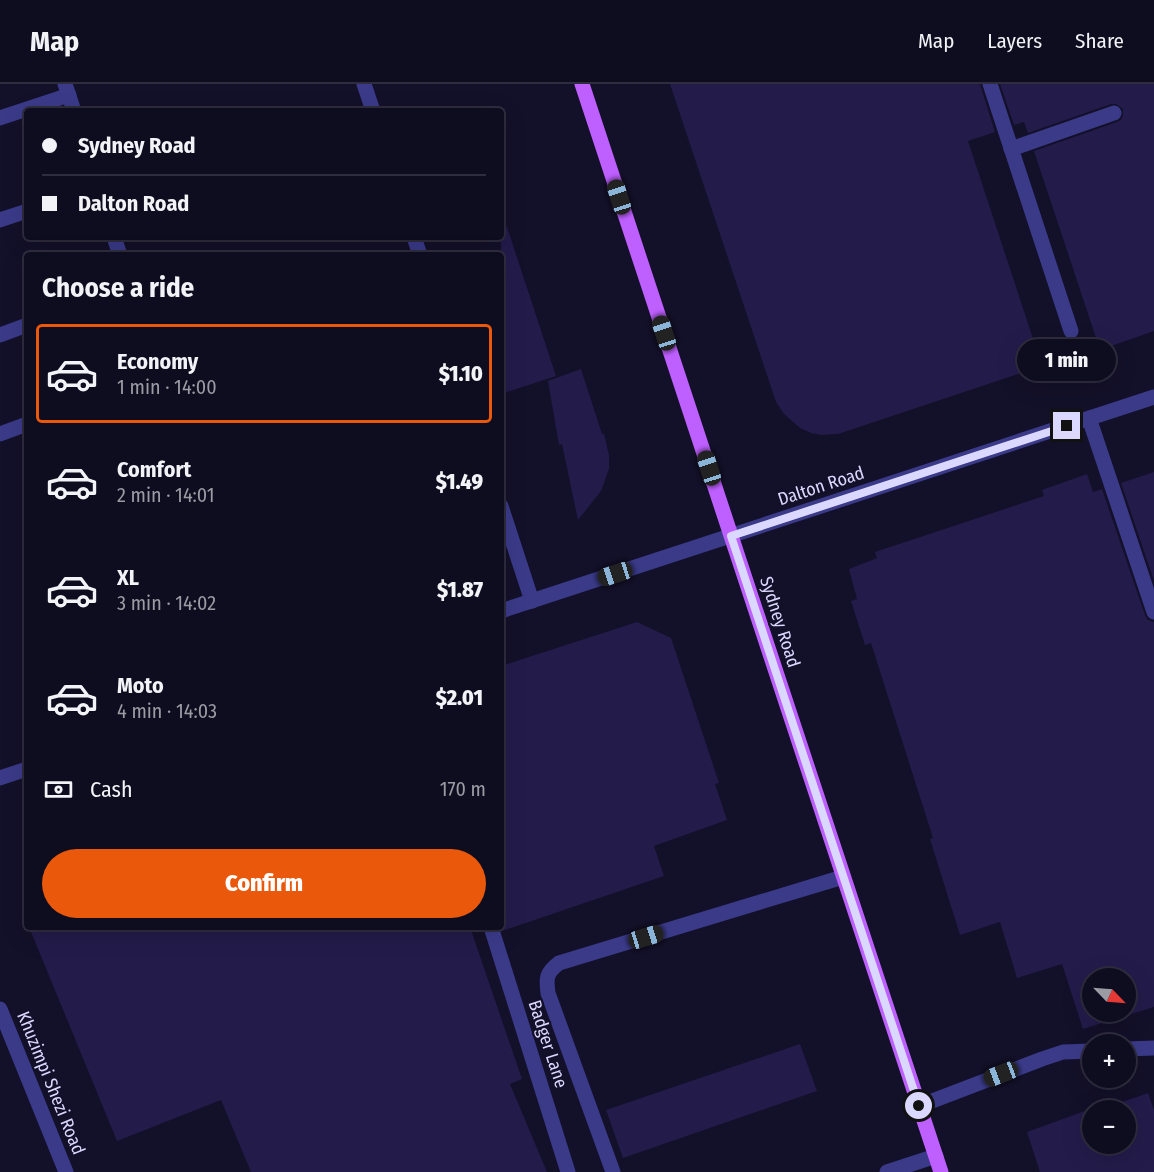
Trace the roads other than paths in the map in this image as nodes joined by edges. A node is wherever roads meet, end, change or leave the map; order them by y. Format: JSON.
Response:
{"nodes":[{"id":1,"x":364,"y":84,"type":"edge"},
{"id":2,"x":582,"y":84,"type":"edge"},
{"id":3,"x":990,"y":84,"type":"edge"},
{"id":4,"x":67,"y":89,"type":"edge"},
{"id":5,"x":73,"y":108,"type":"edge"},
{"id":6,"x":372,"y":108,"type":"edge"},
{"id":7,"x":1114,"y":113,"type":"dead end"},
{"id":8,"x":0,"y":118,"type":"edge"},
{"id":9,"x":1011,"y":149,"type":"junction"},
{"id":10,"x":24,"y":212,"type":"edge"},
{"id":11,"x":0,"y":220,"type":"edge"},
{"id":12,"x":24,"y":326,"type":"edge"},
{"id":13,"x":1071,"y":331,"type":"dead end"},
{"id":14,"x":0,"y":335,"type":"edge"},
{"id":15,"x":1154,"y":397,"type":"edge"},
{"id":16,"x":1089,"y":418,"type":"junction"},
{"id":17,"x":24,"y":425,"type":"edge"},
{"id":18,"x":0,"y":434,"type":"edge"},
{"id":19,"x":504,"y":515,"type":"edge"},
{"id":20,"x":731,"y":536,"type":"junction"},
{"id":21,"x":532,"y":601,"type":"junction"},
{"id":22,"x":504,"y":610,"type":"edge"},
{"id":23,"x":1154,"y":612,"type":"edge"},
{"id":24,"x":24,"y":770,"type":"edge"},
{"id":25,"x":0,"y":778,"type":"edge"},
{"id":26,"x":843,"y":877,"type":"junction"},
{"id":27,"x":492,"y":930,"type":"edge"},
{"id":28,"x":0,"y":1008,"type":"edge"},
{"id":29,"x":1154,"y":1048,"type":"edge"},
{"id":30,"x":1136,"y":1049,"type":"edge"},
{"id":31,"x":1082,"y":1051,"type":"edge"},
{"id":32,"x":919,"y":1106,"type":"junction"},
{"id":33,"x":936,"y":1156,"type":"junction"},
{"id":34,"x":66,"y":1172,"type":"edge"},
{"id":35,"x":568,"y":1172,"type":"edge"},
{"id":36,"x":614,"y":1172,"type":"edge"},
{"id":37,"x":887,"y":1172,"type":"edge"},
{"id":38,"x":941,"y":1172,"type":"edge"}],
"edges":[{"from":1,"to":6,"type":"street"},
{"from":2,"to":20,"type":"main road","name":"Sydney Road"},
{"from":3,"to":9,"type":"street"},
{"from":4,"to":5,"type":"street"},
{"from":4,"to":8,"type":"street"},
{"from":7,"to":9,"type":"street"},
{"from":9,"to":13,"type":"street"},
{"from":10,"to":11,"type":"street"},
{"from":12,"to":14,"type":"street"},
{"from":15,"to":16,"type":"street","name":"Dalton Road"},
{"from":16,"to":20,"type":"street","name":"Dalton Road"},
{"from":16,"to":23,"type":"street"},
{"from":17,"to":18,"type":"street"},
{"from":19,"to":21,"type":"street"},
{"from":20,"to":21,"type":"street","name":"Dalton Road"},
{"from":20,"to":26,"type":"main road","name":"Sydney Road"},
{"from":21,"to":22,"type":"street","name":"Dalton Road"},
{"from":24,"to":25,"type":"street"},
{"from":26,"to":32,"type":"main road","name":"Sydney Road"},
{"from":26,"to":36,"type":"street"},
{"from":27,"to":35,"type":"street","name":"Badger Lane"},
{"from":28,"to":34,"type":"street","name":"Khuzimpi Shezi Road"},
{"from":29,"to":30,"type":"street"},
{"from":31,"to":32,"type":"street"},
{"from":32,"to":33,"type":"main road","name":"Sydney Road"},
{"from":33,"to":37,"type":"street"},
{"from":33,"to":38,"type":"main road","name":"Sydney Road"}]}
